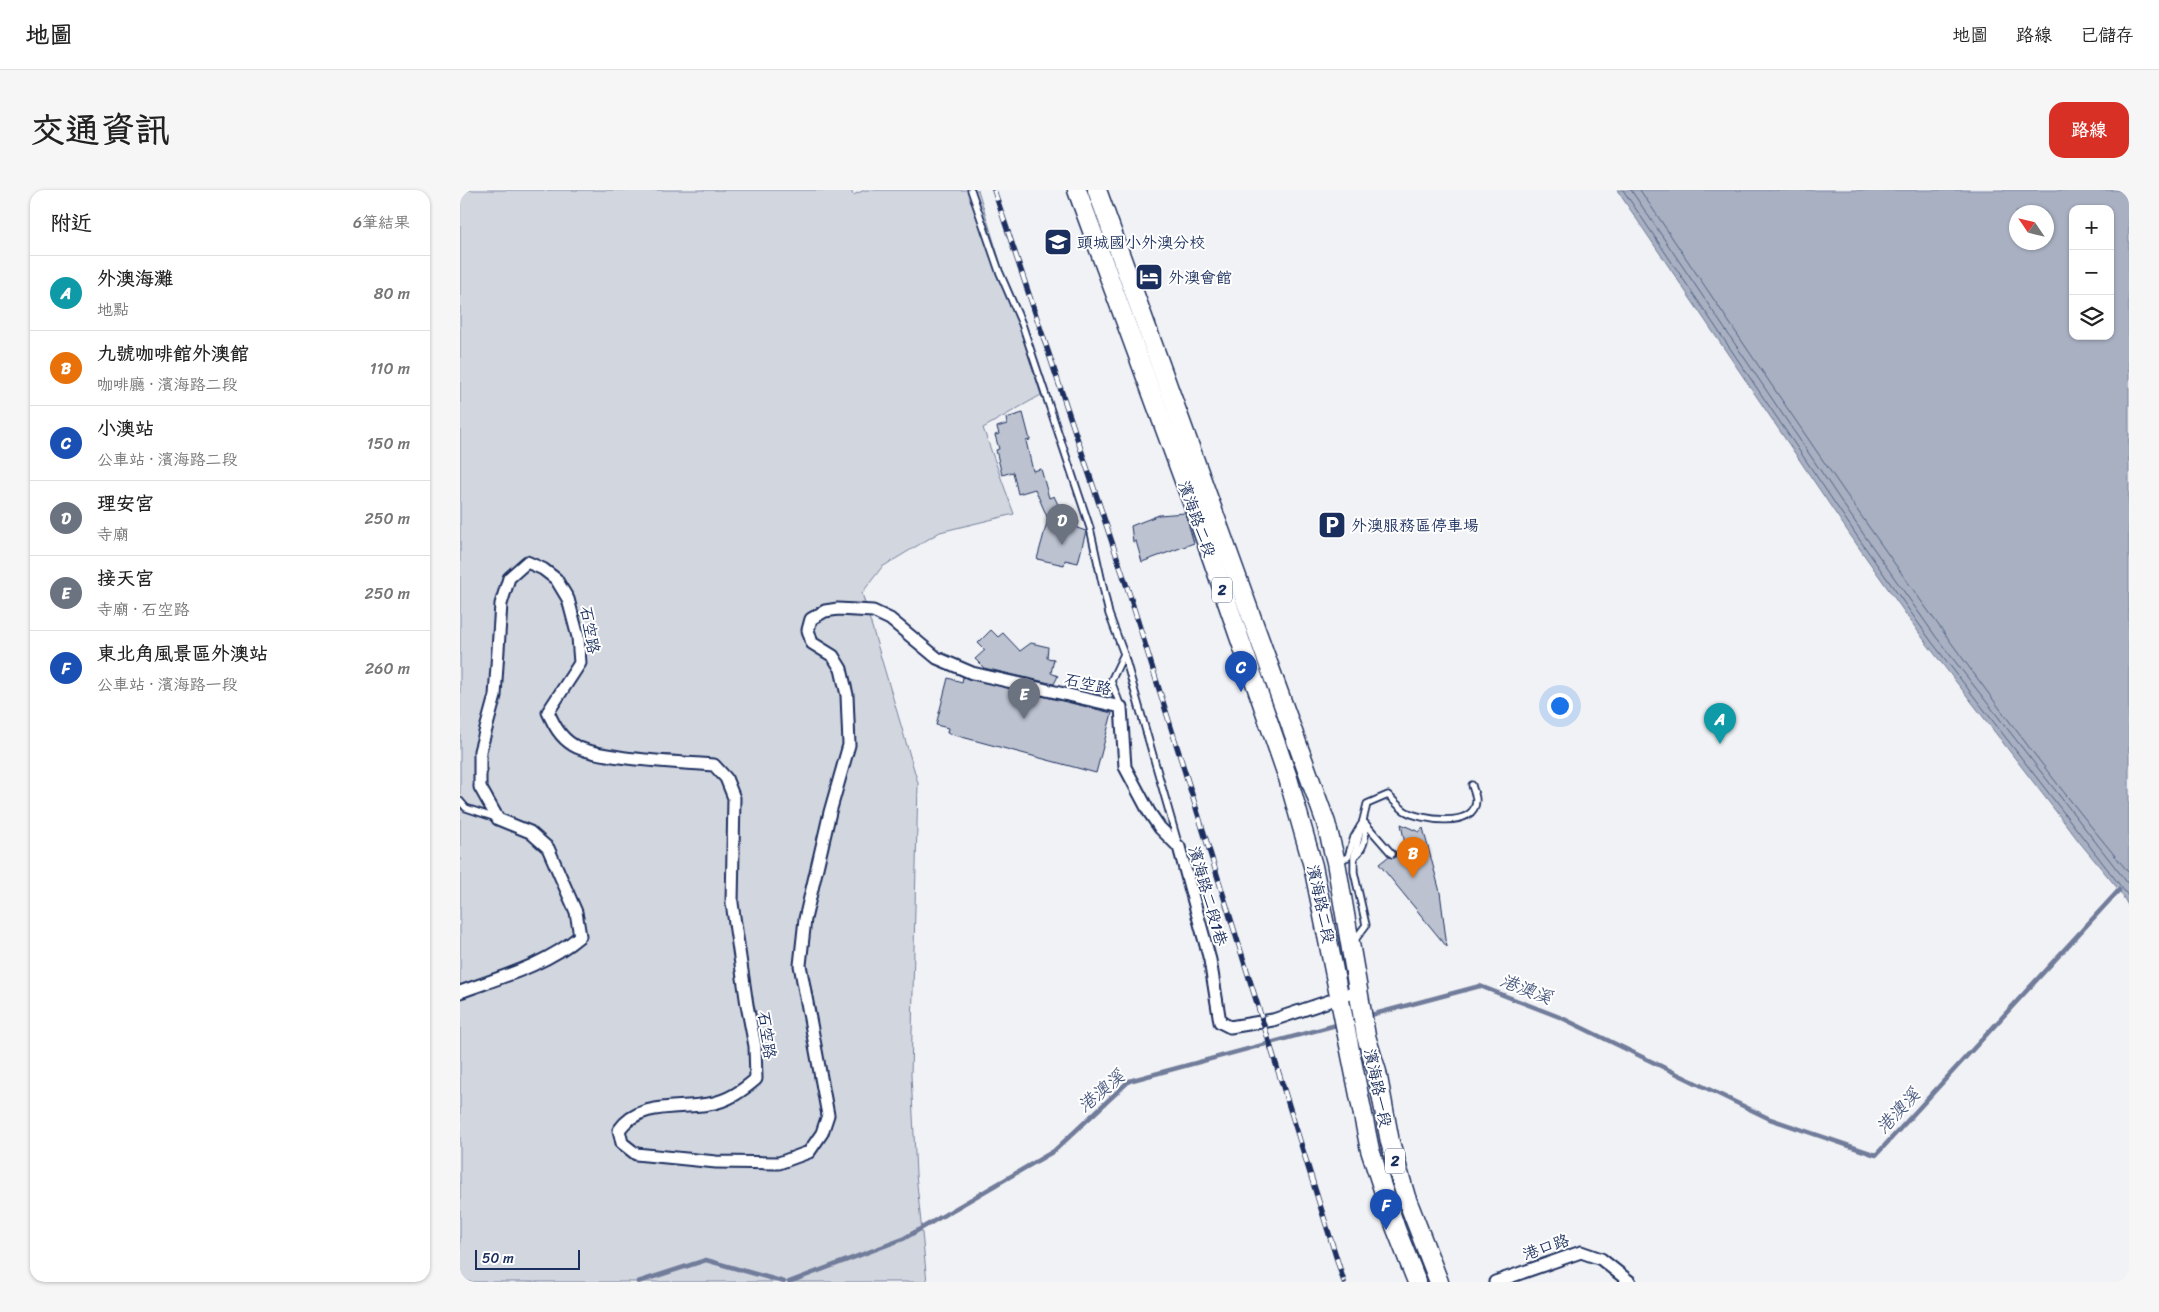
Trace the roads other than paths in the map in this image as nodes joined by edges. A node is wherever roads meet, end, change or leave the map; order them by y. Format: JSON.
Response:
{"nodes":[{"id":1,"x":971,"y":190,"type":"edge"},
{"id":2,"x":1077,"y":190,"type":"edge"},
{"id":3,"x":1097,"y":190,"type":"edge"},
{"id":4,"x":1104,"y":213,"type":"junction"},
{"id":5,"x":1086,"y":218,"type":"junction"},
{"id":6,"x":1159,"y":357,"type":"junction"},
{"id":7,"x":1139,"y":363,"type":"junction"},
{"id":8,"x":1209,"y":525,"type":"junction"},
{"id":9,"x":1250,"y":612,"type":"junction"},
{"id":10,"x":1233,"y":622,"type":"junction"},
{"id":11,"x":1124,"y":654,"type":"junction"},
{"id":12,"x":1121,"y":707,"type":"junction"},
{"id":13,"x":1307,"y":772,"type":"junction"},
{"id":14,"x":1288,"y":778,"type":"junction"},
{"id":15,"x":1472,"y":785,"type":"dead end"},
{"id":16,"x":460,"y":801,"type":"edge"},
{"id":17,"x":498,"y":819,"type":"junction"},
{"id":18,"x":1363,"y":820,"type":"junction"},
{"id":19,"x":1179,"y":847,"type":"junction"},
{"id":20,"x":1392,"y":854,"type":"dead end"},
{"id":21,"x":1336,"y":862,"type":"junction"},
{"id":22,"x":1350,"y":946,"type":"junction"},
{"id":23,"x":1359,"y":991,"type":"junction"},
{"id":24,"x":460,"y":992,"type":"edge"},
{"id":25,"x":1340,"y":997,"type":"junction"},
{"id":26,"x":1418,"y":1282,"type":"edge"},
{"id":27,"x":1439,"y":1282,"type":"edge"},
{"id":28,"x":1495,"y":1282,"type":"edge"},
{"id":29,"x":1630,"y":1282,"type":"edge"}],
"edges":[{"from":1,"to":11,"type":"lane"},
{"from":2,"to":5,"type":"main road","name":"濱海路二段","number":"2"},
{"from":3,"to":4,"type":"main road","name":"濱海路二段","number":"2"},
{"from":4,"to":5,"type":"main road"},
{"from":4,"to":6,"type":"main road","name":"濱海路二段","number":"2"},
{"from":5,"to":7,"type":"main road","name":"濱海路二段","number":"2"},
{"from":6,"to":7,"type":"main road"},
{"from":6,"to":8,"type":"main road","name":"濱海路二段","number":"2"},
{"from":7,"to":8,"type":"main road","name":"濱海路二段","number":"2"},
{"from":8,"to":9,"type":"main road","name":"濱海路二段","number":"2"},
{"from":8,"to":10,"type":"main road","name":"濱海路二段","number":"2"},
{"from":9,"to":10,"type":"main road"},
{"from":9,"to":13,"type":"main road","name":"濱海路二段","number":"2"},
{"from":10,"to":14,"type":"main road","name":"濱海路二段","number":"2"},
{"from":11,"to":12,"type":"lane","name":"濱海路二段1巷"},
{"from":11,"to":19,"type":"lane"},
{"from":12,"to":17,"type":"street","name":"石空路"},
{"from":12,"to":19,"type":"street","name":"濱海路二段1巷"},
{"from":13,"to":14,"type":"main road"},
{"from":13,"to":21,"type":"main road","name":"濱海路二段","number":"2"},
{"from":14,"to":25,"type":"main road","name":"濱海路二段","number":"2"},
{"from":15,"to":18,"type":"lane"},
{"from":16,"to":17,"type":"lane"},
{"from":17,"to":24,"type":"street"},
{"from":18,"to":20,"type":"lane"},
{"from":18,"to":21,"type":"lane"},
{"from":18,"to":22,"type":"lane"},
{"from":19,"to":25,"type":"street","name":"濱海路二段1巷"},
{"from":21,"to":22,"type":"main road","name":"濱海路二段","number":"2"},
{"from":22,"to":23,"type":"main road","name":"濱海路二段","number":"2"},
{"from":23,"to":25,"type":"street","name":"濱海路二段1巷"},
{"from":23,"to":27,"type":"main road","name":"濱海路一段","number":"2"},
{"from":25,"to":26,"type":"main road","name":"濱海路一段","number":"2"},
{"from":28,"to":29,"type":"street","name":"港口路"}]}
